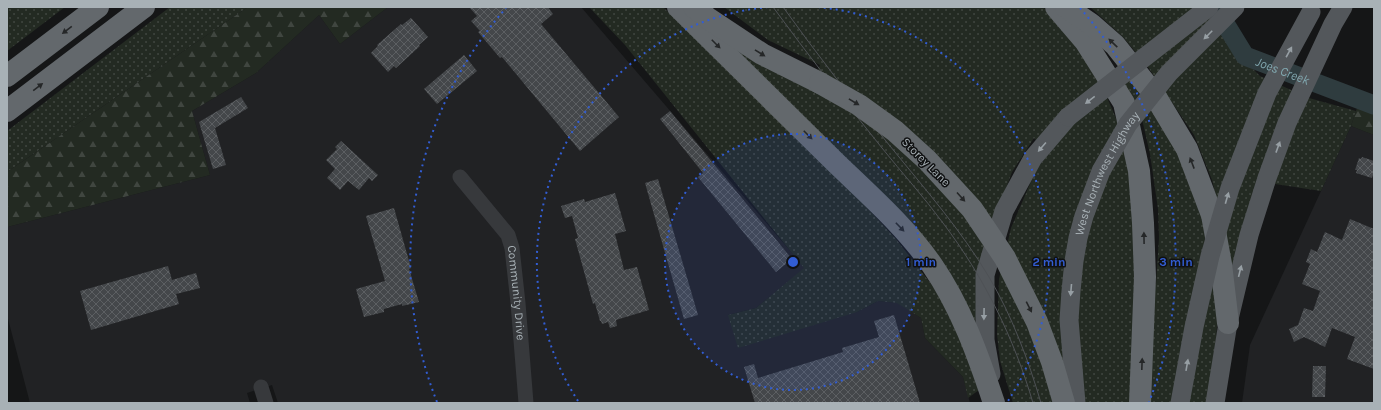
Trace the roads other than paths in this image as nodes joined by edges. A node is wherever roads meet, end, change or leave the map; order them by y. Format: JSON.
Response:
{"nodes":[{"id":1,"x":98,"y":7,"type":"edge"},
{"id":2,"x":144,"y":7,"type":"edge"},
{"id":3,"x":678,"y":7,"type":"edge"},
{"id":4,"x":694,"y":7,"type":"edge"},
{"id":5,"x":1056,"y":7,"type":"edge"},
{"id":6,"x":1066,"y":7,"type":"edge"},
{"id":7,"x":1209,"y":7,"type":"edge"},
{"id":8,"x":1235,"y":7,"type":"edge"},
{"id":9,"x":1343,"y":7,"type":"edge"},
{"id":10,"x":1313,"y":10,"type":"edge"},
{"id":11,"x":7,"y":76,"type":"edge"},
{"id":12,"x":7,"y":111,"type":"edge"},
{"id":13,"x":460,"y":177,"type":"dead end"},
{"id":14,"x":1228,"y":323,"type":"junction"},
{"id":15,"x":992,"y":381,"type":"junction"},
{"id":16,"x":261,"y":387,"type":"dead end"},
{"id":17,"x":266,"y":403,"type":"edge"},
{"id":18,"x":526,"y":403,"type":"edge"},
{"id":19,"x":995,"y":403,"type":"edge"},
{"id":20,"x":1000,"y":403,"type":"edge"},
{"id":21,"x":1064,"y":403,"type":"edge"},
{"id":22,"x":1076,"y":403,"type":"edge"},
{"id":23,"x":1140,"y":403,"type":"edge"},
{"id":24,"x":1180,"y":403,"type":"edge"},
{"id":25,"x":1215,"y":403,"type":"edge"}],
"edges":[{"from":1,"to":11,"type":"highway","one_way":true},
{"from":12,"to":2,"type":"highway","one_way":true},
{"from":3,"to":19,"type":"highway","one_way":true},
{"from":4,"to":21,"type":"highway","name":"Storey Lane","one_way":true,"bridge":true},
{"from":23,"to":5,"type":"highway","one_way":true},
{"from":14,"to":6,"type":"highway","one_way":true},
{"from":7,"to":15,"type":"main road","one_way":true,"bridge":true},
{"from":8,"to":22,"type":"main road","name":"West Northwest Highway","one_way":true,"bridge":true},
{"from":14,"to":9,"type":"main road","one_way":true},
{"from":24,"to":10,"type":"main road","one_way":true,"bridge":true},
{"from":13,"to":18,"type":"street","name":"Community Drive"},
{"from":14,"to":25,"type":"main road"},
{"from":15,"to":19,"type":"main road"},
{"from":15,"to":20,"type":"main road"},
{"from":16,"to":17,"type":"street"}]}
